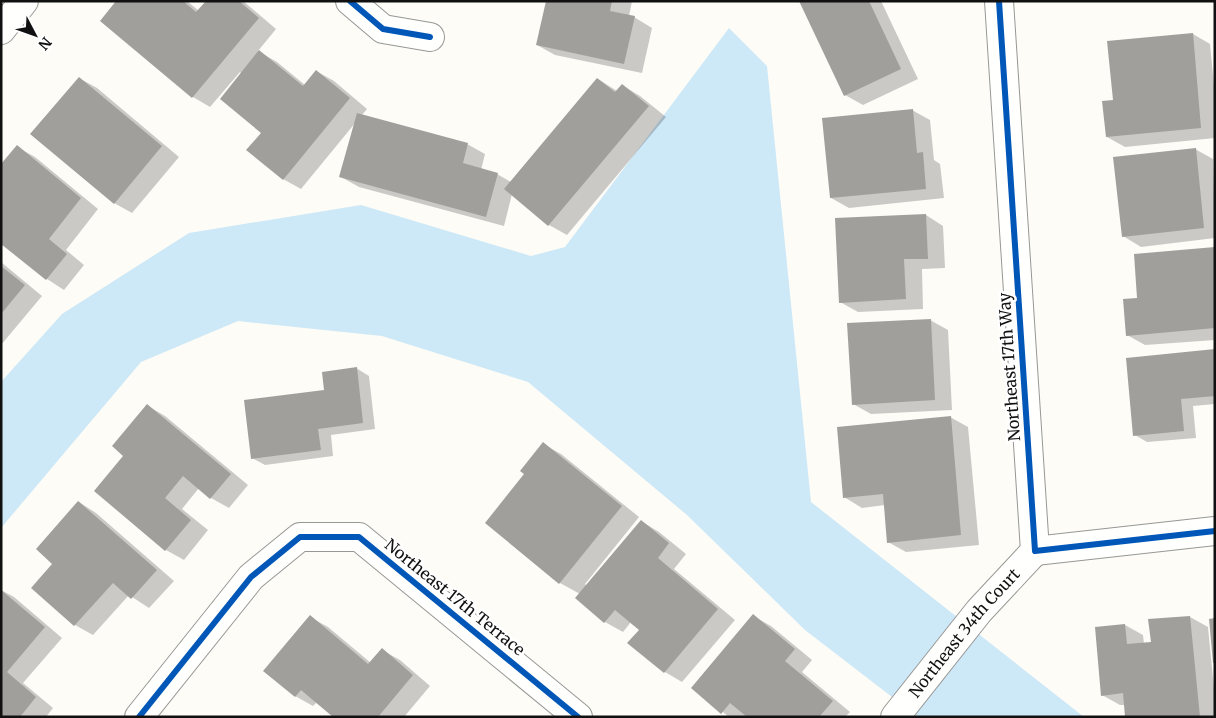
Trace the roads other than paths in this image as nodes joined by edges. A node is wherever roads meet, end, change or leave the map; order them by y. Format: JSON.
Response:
{"nodes":[{"id":1,"x":24,"y":1,"type":"edge"},
{"id":2,"x":350,"y":1,"type":"edge"},
{"id":3,"x":999,"y":1,"type":"edge"},
{"id":4,"x":1,"y":30,"type":"edge"},
{"id":5,"x":430,"y":37,"type":"dead end"},
{"id":6,"x":1215,"y":531,"type":"edge"},
{"id":7,"x":1035,"y":551,"type":"junction"},
{"id":8,"x":139,"y":717,"type":"edge"},
{"id":9,"x":578,"y":717,"type":"edge"},
{"id":10,"x":895,"y":717,"type":"edge"}],
"edges":[{"from":1,"to":4,"type":"street"},
{"from":2,"to":5,"type":"street"},
{"from":3,"to":7,"type":"street","name":"Northeast 17th Way"},
{"from":6,"to":7,"type":"street"},
{"from":7,"to":10,"type":"street","name":"Northeast 34th Court"},
{"from":8,"to":9,"type":"street","name":"Northeast 17th Terrace"}]}
